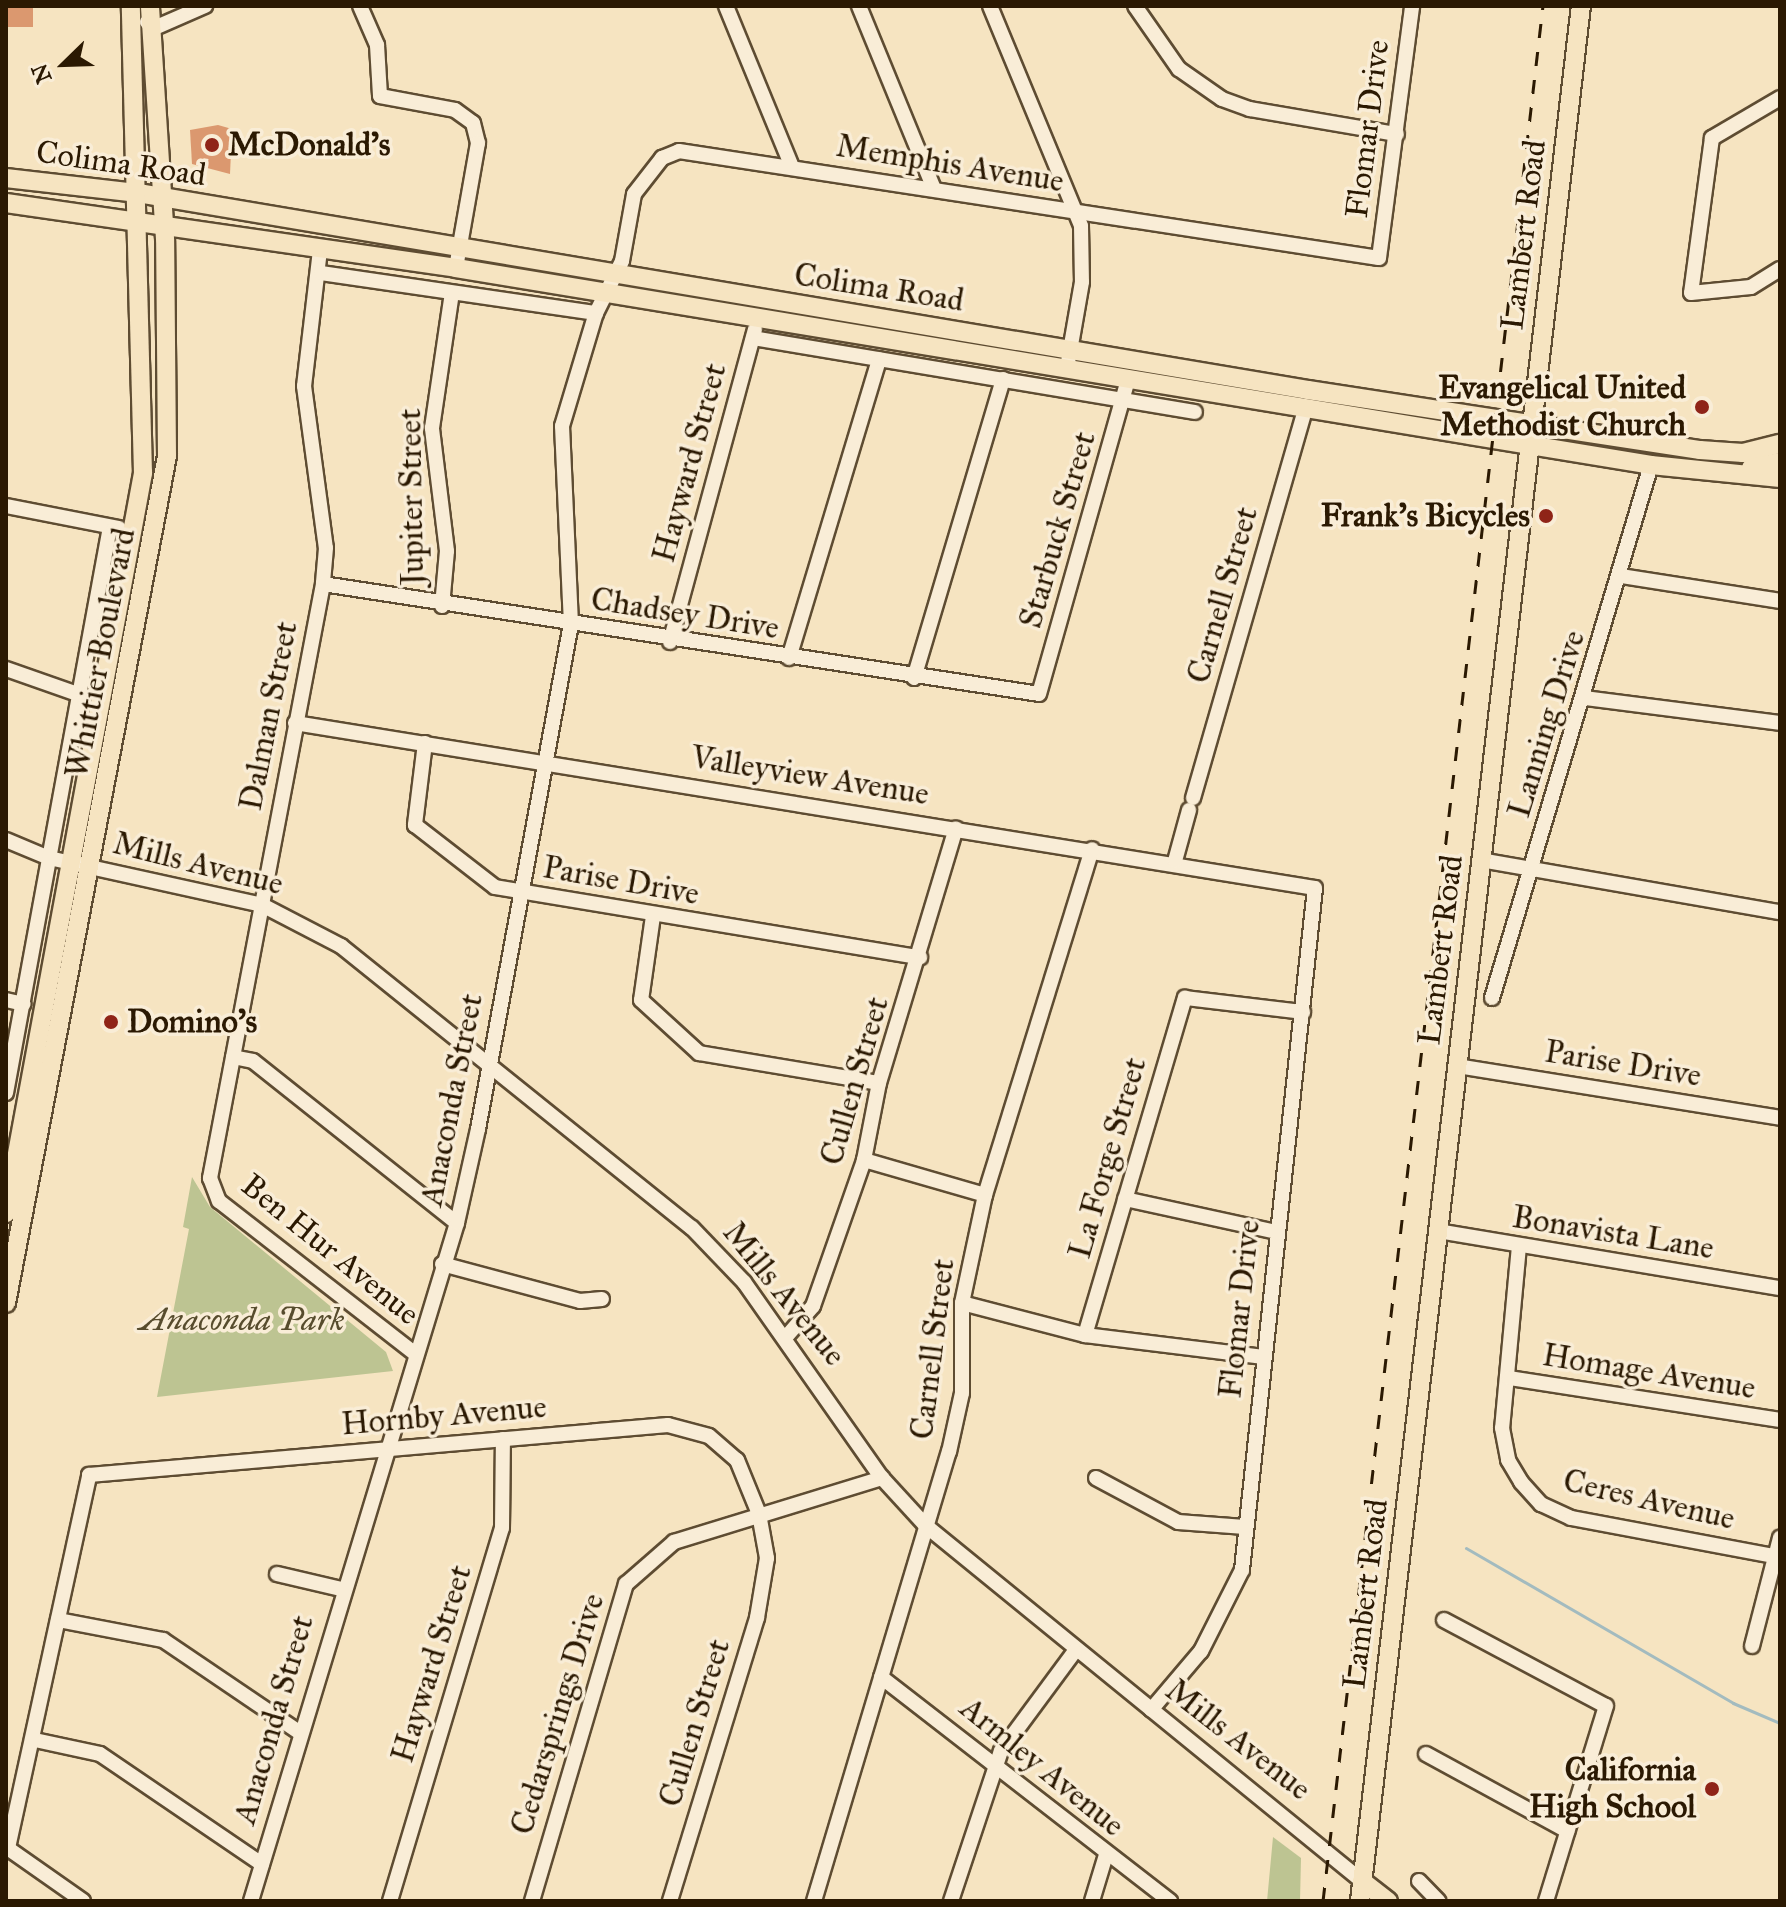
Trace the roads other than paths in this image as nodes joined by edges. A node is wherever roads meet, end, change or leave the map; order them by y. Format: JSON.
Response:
{"nodes":[{"id":1,"x":133,"y":6,"type":"edge"},
{"id":2,"x":150,"y":6,"type":"edge"},
{"id":3,"x":205,"y":6,"type":"edge"},
{"id":4,"x":360,"y":6,"type":"edge"},
{"id":5,"x":726,"y":6,"type":"edge"},
{"id":6,"x":859,"y":6,"type":"edge"},
{"id":7,"x":990,"y":6,"type":"edge"},
{"id":8,"x":1135,"y":6,"type":"edge"},
{"id":9,"x":1412,"y":6,"type":"edge"},
{"id":10,"x":1581,"y":6,"type":"edge"},
{"id":11,"x":152,"y":29,"type":"junction"},
{"id":12,"x":1780,"y":98,"type":"edge"},
{"id":13,"x":1397,"y":134,"type":"junction"},
{"id":14,"x":792,"y":167,"type":"junction"},
{"id":15,"x":6,"y":178,"type":"edge"},
{"id":16,"x":933,"y":186,"type":"junction"},
{"id":17,"x":138,"y":193,"type":"junction"},
{"id":18,"x":163,"y":199,"type":"junction"},
{"id":19,"x":6,"y":203,"type":"edge"},
{"id":20,"x":1077,"y":213,"type":"junction"},
{"id":21,"x":139,"y":221,"type":"junction"},
{"id":22,"x":164,"y":225,"type":"junction"},
{"id":23,"x":320,"y":250,"type":"junction"},
{"id":24,"x":1379,"y":258,"type":"joint"},
{"id":25,"x":457,"y":259,"type":"junction"},
{"id":26,"x":1780,"y":269,"type":"edge"},
{"id":27,"x":321,"y":273,"type":"junction"},
{"id":28,"x":616,"y":276,"type":"junction"},
{"id":29,"x":452,"y":293,"type":"junction"},
{"id":30,"x":606,"y":293,"type":"junction"},
{"id":31,"x":760,"y":299,"type":"junction"},
{"id":32,"x":596,"y":313,"type":"junction"},
{"id":33,"x":758,"y":319,"type":"junction"},
{"id":34,"x":753,"y":338,"type":"junction"},
{"id":35,"x":1071,"y":350,"type":"junction"},
{"id":36,"x":879,"y":359,"type":"junction"},
{"id":37,"x":1131,"y":361,"type":"junction"},
{"id":38,"x":1067,"y":368,"type":"junction"},
{"id":39,"x":1003,"y":379,"type":"junction"},
{"id":40,"x":1127,"y":390,"type":"junction"},
{"id":41,"x":1307,"y":399,"type":"junction"},
{"id":42,"x":1195,"y":412,"type":"dead end"},
{"id":43,"x":1533,"y":420,"type":"junction"},
{"id":44,"x":1780,"y":444,"type":"edge"},
{"id":45,"x":1530,"y":445,"type":"junction"},
{"id":46,"x":1740,"y":462,"type":"junction"},
{"id":47,"x":1780,"y":462,"type":"edge"},
{"id":48,"x":1651,"y":465,"type":"junction"},
{"id":49,"x":1780,"y":478,"type":"edge"},
{"id":50,"x":6,"y":506,"type":"edge"},
{"id":51,"x":110,"y":527,"type":"junction"},
{"id":52,"x":146,"y":532,"type":"junction"},
{"id":53,"x":1621,"y":576,"type":"junction"},
{"id":54,"x":323,"y":584,"type":"junction"},
{"id":55,"x":1780,"y":601,"type":"edge"},
{"id":56,"x":442,"y":606,"type":"junction"},
{"id":57,"x":571,"y":624,"type":"junction"},
{"id":58,"x":670,"y":642,"type":"junction"},
{"id":59,"x":789,"y":658,"type":"junction"},
{"id":60,"x":6,"y":669,"type":"edge"},
{"id":61,"x":914,"y":678,"type":"junction"},
{"id":62,"x":1039,"y":694,"type":"joint"},
{"id":63,"x":83,"y":696,"type":"junction"},
{"id":64,"x":1585,"y":698,"type":"junction"},
{"id":65,"x":295,"y":723,"type":"junction"},
{"id":66,"x":1780,"y":723,"type":"edge"},
{"id":67,"x":425,"y":743,"type":"junction"},
{"id":68,"x":544,"y":762,"type":"junction"},
{"id":69,"x":956,"y":828,"type":"junction"},
{"id":70,"x":6,"y":840,"type":"edge"},
{"id":71,"x":1092,"y":849,"type":"junction"},
{"id":72,"x":49,"y":858,"type":"junction"},
{"id":73,"x":1481,"y":860,"type":"junction"},
{"id":74,"x":1175,"y":861,"type":"junction"},
{"id":75,"x":72,"y":864,"type":"junction"},
{"id":76,"x":91,"y":868,"type":"junction"},
{"id":77,"x":1531,"y":871,"type":"junction"},
{"id":78,"x":1315,"y":888,"type":"joint"},
{"id":79,"x":523,"y":893,"type":"junction"},
{"id":80,"x":262,"y":905,"type":"junction"},
{"id":81,"x":1780,"y":912,"type":"edge"},
{"id":82,"x":653,"y":916,"type":"junction"},
{"id":83,"x":920,"y":957,"type":"junction"},
{"id":84,"x":1492,"y":998,"type":"dead end"},
{"id":85,"x":6,"y":1000,"type":"edge"},
{"id":86,"x":24,"y":1004,"type":"junction"},
{"id":87,"x":1303,"y":1012,"type":"junction"},
{"id":88,"x":233,"y":1057,"type":"junction"},
{"id":89,"x":487,"y":1063,"type":"junction"},
{"id":90,"x":1457,"y":1066,"type":"junction"},
{"id":91,"x":879,"y":1083,"type":"junction"},
{"id":92,"x":6,"y":1093,"type":"edge"},
{"id":93,"x":1780,"y":1118,"type":"edge"},
{"id":94,"x":864,"y":1160,"type":"junction"},
{"id":95,"x":213,"y":1190,"type":"joint"},
{"id":96,"x":985,"y":1195,"type":"junction"},
{"id":97,"x":1125,"y":1199,"type":"junction"},
{"id":98,"x":6,"y":1213,"type":"edge"},
{"id":99,"x":457,"y":1223,"type":"junction"},
{"id":100,"x":1438,"y":1231,"type":"junction"},
{"id":101,"x":1276,"y":1232,"type":"junction"},
{"id":102,"x":12,"y":1236,"type":"edge"},
{"id":103,"x":1519,"y":1246,"type":"junction"},
{"id":104,"x":442,"y":1264,"type":"junction"},
{"id":105,"x":1780,"y":1288,"type":"edge"},
{"id":106,"x":602,"y":1299,"type":"dead end"},
{"id":107,"x":6,"y":1303,"type":"edge"},
{"id":108,"x":962,"y":1303,"type":"junction"},
{"id":109,"x":1085,"y":1335,"type":"junction"},
{"id":110,"x":786,"y":1337,"type":"junction"},
{"id":111,"x":413,"y":1352,"type":"junction"},
{"id":112,"x":1264,"y":1357,"type":"junction"},
{"id":113,"x":1509,"y":1378,"type":"junction"},
{"id":114,"x":1780,"y":1420,"type":"edge"},
{"id":115,"x":503,"y":1439,"type":"junction"},
{"id":116,"x":384,"y":1448,"type":"junction"},
{"id":117,"x":882,"y":1478,"type":"junction"},
{"id":118,"x":1096,"y":1478,"type":"dead end"},
{"id":119,"x":759,"y":1514,"type":"junction"},
{"id":120,"x":925,"y":1525,"type":"junction"},
{"id":121,"x":1245,"y":1527,"type":"junction"},
{"id":122,"x":1780,"y":1538,"type":"edge"},
{"id":123,"x":1775,"y":1556,"type":"junction"},
{"id":124,"x":277,"y":1574,"type":"dead end"},
{"id":125,"x":341,"y":1589,"type":"junction"},
{"id":126,"x":58,"y":1620,"type":"junction"},
{"id":127,"x":1444,"y":1620,"type":"dead end"},
{"id":128,"x":1752,"y":1646,"type":"dead end"},
{"id":129,"x":1075,"y":1651,"type":"junction"},
{"id":130,"x":881,"y":1677,"type":"junction"},
{"id":131,"x":1151,"y":1710,"type":"junction"},
{"id":132,"x":299,"y":1732,"type":"junction"},
{"id":133,"x":35,"y":1740,"type":"junction"},
{"id":134,"x":1426,"y":1754,"type":"dead end"},
{"id":135,"x":996,"y":1763,"type":"junction"},
{"id":136,"x":1567,"y":1831,"type":"junction"},
{"id":137,"x":7,"y":1848,"type":"edge"},
{"id":138,"x":1106,"y":1855,"type":"junction"},
{"id":139,"x":262,"y":1864,"type":"junction"},
{"id":140,"x":1362,"y":1881,"type":"junction"},
{"id":141,"x":1419,"y":1881,"type":"dead end"},
{"id":142,"x":60,"y":1894,"type":"edge"},
{"id":143,"x":83,"y":1901,"type":"edge"},
{"id":144,"x":251,"y":1901,"type":"edge"},
{"id":145,"x":390,"y":1901,"type":"edge"},
{"id":146,"x":532,"y":1901,"type":"edge"},
{"id":147,"x":670,"y":1901,"type":"edge"},
{"id":148,"x":814,"y":1901,"type":"edge"},
{"id":149,"x":951,"y":1901,"type":"edge"},
{"id":150,"x":1092,"y":1901,"type":"edge"},
{"id":151,"x":1170,"y":1901,"type":"edge"},
{"id":152,"x":1360,"y":1901,"type":"edge"},
{"id":153,"x":1388,"y":1901,"type":"edge"},
{"id":154,"x":1438,"y":1901,"type":"edge"},
{"id":155,"x":1546,"y":1901,"type":"edge"}],
"edges":[{"from":1,"to":11,"type":"street"},
{"from":1,"to":17,"type":"main road","name":"Whittier Boulevard"},
{"from":2,"to":11,"type":"main road","name":"Whittier Boulevard"},
{"from":3,"to":11,"type":"street"},
{"from":4,"to":25,"type":"street"},
{"from":5,"to":14,"type":"street"},
{"from":6,"to":16,"type":"street"},
{"from":7,"to":20,"type":"street"},
{"from":8,"to":13,"type":"street"},
{"from":9,"to":13,"type":"street","name":"Flomar Drive"},
{"from":10,"to":43,"type":"main road","name":"Lambert Road"},
{"from":11,"to":18,"type":"main road","name":"Whittier Boulevard"},
{"from":12,"to":26,"type":"street"},
{"from":13,"to":24,"type":"street","name":"Flomar Drive"},
{"from":14,"to":16,"type":"street","name":"Memphis Avenue"},
{"from":14,"to":28,"type":"street","name":"Memphis Avenue"},
{"from":15,"to":17,"type":"main road","name":"Colima Road"},
{"from":16,"to":20,"type":"street","name":"Memphis Avenue"},
{"from":17,"to":18,"type":"main road","name":"Colima Road"},
{"from":17,"to":21,"type":"main road","name":"Whittier Boulevard"},
{"from":18,"to":22,"type":"main road","name":"Whittier Boulevard"},
{"from":18,"to":25,"type":"main road","name":"Colima Road"},
{"from":19,"to":21,"type":"main road","name":"Colima Road"},
{"from":20,"to":24,"type":"street","name":"Memphis Avenue"},
{"from":20,"to":35,"type":"street"},
{"from":21,"to":22,"type":"main road","name":"Colima Road"},
{"from":21,"to":52,"type":"main road","name":"Whittier Boulevard"},
{"from":22,"to":23,"type":"main road","name":"Colima Road"},
{"from":22,"to":52,"type":"main road","name":"Whittier Boulevard"},
{"from":23,"to":25,"type":"main road","name":"Colima Road"},
{"from":23,"to":27,"type":"street","name":"Dalman Street"},
{"from":25,"to":28,"type":"main road","name":"Colima Road"},
{"from":25,"to":30,"type":"main road","name":"Colima Road"},
{"from":27,"to":29,"type":"street"},
{"from":27,"to":54,"type":"street","name":"Dalman Street"},
{"from":28,"to":30,"type":"street","name":"Memphis Avenue"},
{"from":28,"to":31,"type":"main road","name":"Colima Road"},
{"from":29,"to":32,"type":"street"},
{"from":29,"to":56,"type":"street","name":"Jupiter Street"},
{"from":30,"to":32,"type":"street","name":"Anaconda Street"},
{"from":30,"to":33,"type":"main road","name":"Colima Road"},
{"from":31,"to":33,"type":"street","name":"Hayward Street"},
{"from":31,"to":35,"type":"main road","name":"Colima Road"},
{"from":32,"to":57,"type":"street","name":"Anaconda Street"},
{"from":33,"to":34,"type":"street","name":"Hayward Street"},
{"from":33,"to":38,"type":"main road","name":"Colima Road"},
{"from":34,"to":36,"type":"street"},
{"from":34,"to":58,"type":"street","name":"Hayward Street"},
{"from":35,"to":37,"type":"main road","name":"Colima Road"},
{"from":35,"to":38,"type":"street"},
{"from":36,"to":39,"type":"street"},
{"from":36,"to":59,"type":"street"},
{"from":37,"to":40,"type":"main road"},
{"from":37,"to":41,"type":"main road","name":"Colima Road"},
{"from":38,"to":40,"type":"main road","name":"Colima Road"},
{"from":39,"to":40,"type":"street"},
{"from":39,"to":61,"type":"street"},
{"from":40,"to":41,"type":"main road","name":"Colima Road"},
{"from":40,"to":42,"type":"street"},
{"from":40,"to":62,"type":"street","name":"Starbuck Street"},
{"from":41,"to":43,"type":"main road","name":"Colima Road"},
{"from":41,"to":45,"type":"main road","name":"Colima Road"},
{"from":41,"to":74,"type":"street","name":"Carnell Street"},
{"from":43,"to":45,"type":"main road","name":"Lambert Road"},
{"from":43,"to":46,"type":"main road","name":"Colima Road"},
{"from":44,"to":46,"type":"main road"},
{"from":45,"to":48,"type":"main road","name":"Colima Road"},
{"from":45,"to":73,"type":"main road","name":"Lambert Road"},
{"from":46,"to":47,"type":"main road"},
{"from":46,"to":48,"type":"main road","name":"Colima Road"},
{"from":46,"to":49,"type":"main road"},
{"from":48,"to":53,"type":"street","name":"Lanning Drive"},
{"from":50,"to":51,"type":"street"},
{"from":51,"to":52,"type":"street"},
{"from":51,"to":63,"type":"street","name":"Whittier Boulevard"},
{"from":52,"to":75,"type":"main road","name":"Whittier Boulevard"},
{"from":52,"to":76,"type":"main road","name":"Whittier Boulevard"},
{"from":53,"to":55,"type":"street"},
{"from":53,"to":64,"type":"street","name":"Lanning Drive"},
{"from":54,"to":56,"type":"street","name":"Chadsey Drive"},
{"from":54,"to":65,"type":"street","name":"Dalman Street"},
{"from":56,"to":57,"type":"street","name":"Chadsey Drive"},
{"from":57,"to":58,"type":"street","name":"Chadsey Drive"},
{"from":57,"to":68,"type":"street","name":"Anaconda Street"},
{"from":58,"to":59,"type":"street","name":"Chadsey Drive"},
{"from":59,"to":61,"type":"street","name":"Chadsey Drive"},
{"from":60,"to":63,"type":"street"},
{"from":61,"to":62,"type":"street","name":"Chadsey Drive"},
{"from":63,"to":72,"type":"street","name":"Whittier Boulevard"},
{"from":64,"to":66,"type":"street"},
{"from":64,"to":77,"type":"street","name":"Lanning Drive"},
{"from":65,"to":67,"type":"street","name":"Valleyview Avenue"},
{"from":65,"to":80,"type":"street","name":"Dalman Street"},
{"from":67,"to":68,"type":"street","name":"Valleyview Avenue"},
{"from":67,"to":79,"type":"street","name":"Parise Drive"},
{"from":68,"to":69,"type":"street","name":"Valleyview Avenue"},
{"from":68,"to":79,"type":"street","name":"Anaconda Street"},
{"from":69,"to":71,"type":"street","name":"Valleyview Avenue"},
{"from":69,"to":83,"type":"street","name":"Cullen Street"},
{"from":70,"to":72,"type":"street","name":"Mills Avenue"},
{"from":71,"to":74,"type":"street","name":"Valleyview Avenue"},
{"from":71,"to":96,"type":"street","name":"Carnell Street"},
{"from":72,"to":75,"type":"street","name":"Mills Avenue"},
{"from":72,"to":86,"type":"street","name":"Whittier Boulevard"},
{"from":73,"to":77,"type":"street"},
{"from":73,"to":90,"type":"main road","name":"Lambert Road"},
{"from":74,"to":78,"type":"street","name":"Valleyview Avenue"},
{"from":75,"to":76,"type":"street","name":"Mills Avenue"},
{"from":75,"to":98,"type":"main road","name":"Whittier Boulevard"},
{"from":76,"to":80,"type":"street","name":"Mills Avenue"},
{"from":76,"to":102,"type":"main road","name":"Whittier Boulevard"},
{"from":77,"to":81,"type":"street"},
{"from":77,"to":84,"type":"street","name":"Lanning Drive"},
{"from":78,"to":87,"type":"street","name":"Flomar Drive"},
{"from":79,"to":82,"type":"street","name":"Parise Drive"},
{"from":79,"to":89,"type":"street","name":"Anaconda Street"},
{"from":80,"to":88,"type":"street","name":"Dalman Street"},
{"from":80,"to":89,"type":"street","name":"Mills Avenue"},
{"from":82,"to":83,"type":"street","name":"Parise Drive"},
{"from":82,"to":91,"type":"street"},
{"from":83,"to":91,"type":"street","name":"Cullen Street"},
{"from":85,"to":86,"type":"street"},
{"from":86,"to":92,"type":"street","name":"Whittier Boulevard"},
{"from":87,"to":97,"type":"street","name":"La Forge Street"},
{"from":87,"to":101,"type":"street","name":"Flomar Drive"},
{"from":88,"to":95,"type":"street","name":"Dalman Street"},
{"from":88,"to":99,"type":"street"},
{"from":89,"to":99,"type":"street","name":"Anaconda Street"},
{"from":89,"to":110,"type":"street","name":"Mills Avenue"},
{"from":90,"to":93,"type":"street","name":"Parise Drive"},
{"from":90,"to":100,"type":"main road","name":"Lambert Road"},
{"from":91,"to":94,"type":"street","name":"Cullen Street"},
{"from":94,"to":96,"type":"street"},
{"from":94,"to":110,"type":"street","name":"Cullen Street"},
{"from":95,"to":111,"type":"street","name":"Ben Hur Avenue"},
{"from":96,"to":108,"type":"street","name":"Carnell Street"},
{"from":97,"to":101,"type":"street"},
{"from":97,"to":109,"type":"street","name":"La Forge Street"},
{"from":99,"to":104,"type":"street","name":"Anaconda Street"},
{"from":100,"to":103,"type":"street","name":"Bonavista Lane"},
{"from":100,"to":140,"type":"main road","name":"Lambert Road"},
{"from":101,"to":112,"type":"street","name":"Flomar Drive"},
{"from":102,"to":107,"type":"main road","name":"Whittier Boulevard"},
{"from":103,"to":105,"type":"street","name":"Bonavista Lane"},
{"from":103,"to":113,"type":"street"},
{"from":104,"to":106,"type":"street"},
{"from":104,"to":111,"type":"street","name":"Anaconda Street"},
{"from":108,"to":109,"type":"street"},
{"from":108,"to":120,"type":"street","name":"Carnell Street"},
{"from":109,"to":112,"type":"street"},
{"from":110,"to":117,"type":"street","name":"Mills Avenue"},
{"from":111,"to":116,"type":"street","name":"Anaconda Street"},
{"from":112,"to":121,"type":"street","name":"Flomar Drive"},
{"from":113,"to":114,"type":"street","name":"Homage Avenue"},
{"from":113,"to":123,"type":"street","name":"Ceres Avenue"},
{"from":115,"to":116,"type":"street","name":"Hornby Avenue"},
{"from":115,"to":119,"type":"street","name":"Hornby Avenue"},
{"from":115,"to":145,"type":"street","name":"Hayward Street"},
{"from":116,"to":125,"type":"street","name":"Anaconda Street"},
{"from":116,"to":126,"type":"street","name":"Hornby Avenue"},
{"from":117,"to":119,"type":"street","name":"Cedarsprings Drive"},
{"from":117,"to":120,"type":"street","name":"Mills Avenue"},
{"from":118,"to":121,"type":"street"},
{"from":119,"to":146,"type":"street","name":"Cedarsprings Drive"},
{"from":119,"to":147,"type":"street","name":"Cullen Street"},
{"from":120,"to":129,"type":"street","name":"Mills Avenue"},
{"from":120,"to":130,"type":"street","name":"Carnell Street"},
{"from":121,"to":131,"type":"street","name":"Flomar Drive"},
{"from":122,"to":123,"type":"street"},
{"from":123,"to":128,"type":"street"},
{"from":124,"to":125,"type":"street"},
{"from":125,"to":132,"type":"street","name":"Anaconda Street"},
{"from":126,"to":132,"type":"street"},
{"from":126,"to":133,"type":"street"},
{"from":127,"to":136,"type":"street"},
{"from":129,"to":131,"type":"street","name":"Mills Avenue"},
{"from":129,"to":135,"type":"street"},
{"from":130,"to":135,"type":"street","name":"Armley Avenue"},
{"from":130,"to":148,"type":"street","name":"Carnell Street"},
{"from":131,"to":140,"type":"street","name":"Mills Avenue"},
{"from":132,"to":139,"type":"street","name":"Anaconda Street"},
{"from":133,"to":137,"type":"street"},
{"from":133,"to":139,"type":"street"},
{"from":134,"to":136,"type":"street"},
{"from":135,"to":138,"type":"street","name":"Armley Avenue"},
{"from":135,"to":149,"type":"street"},
{"from":136,"to":155,"type":"street"},
{"from":137,"to":142,"type":"street"},
{"from":138,"to":150,"type":"street"},
{"from":138,"to":151,"type":"street","name":"Armley Avenue"},
{"from":139,"to":144,"type":"street","name":"Anaconda Street"},
{"from":140,"to":152,"type":"main road","name":"Lambert Road"},
{"from":140,"to":153,"type":"main road","name":"Mills Avenue"},
{"from":141,"to":154,"type":"street"},
{"from":142,"to":143,"type":"street"}]}
